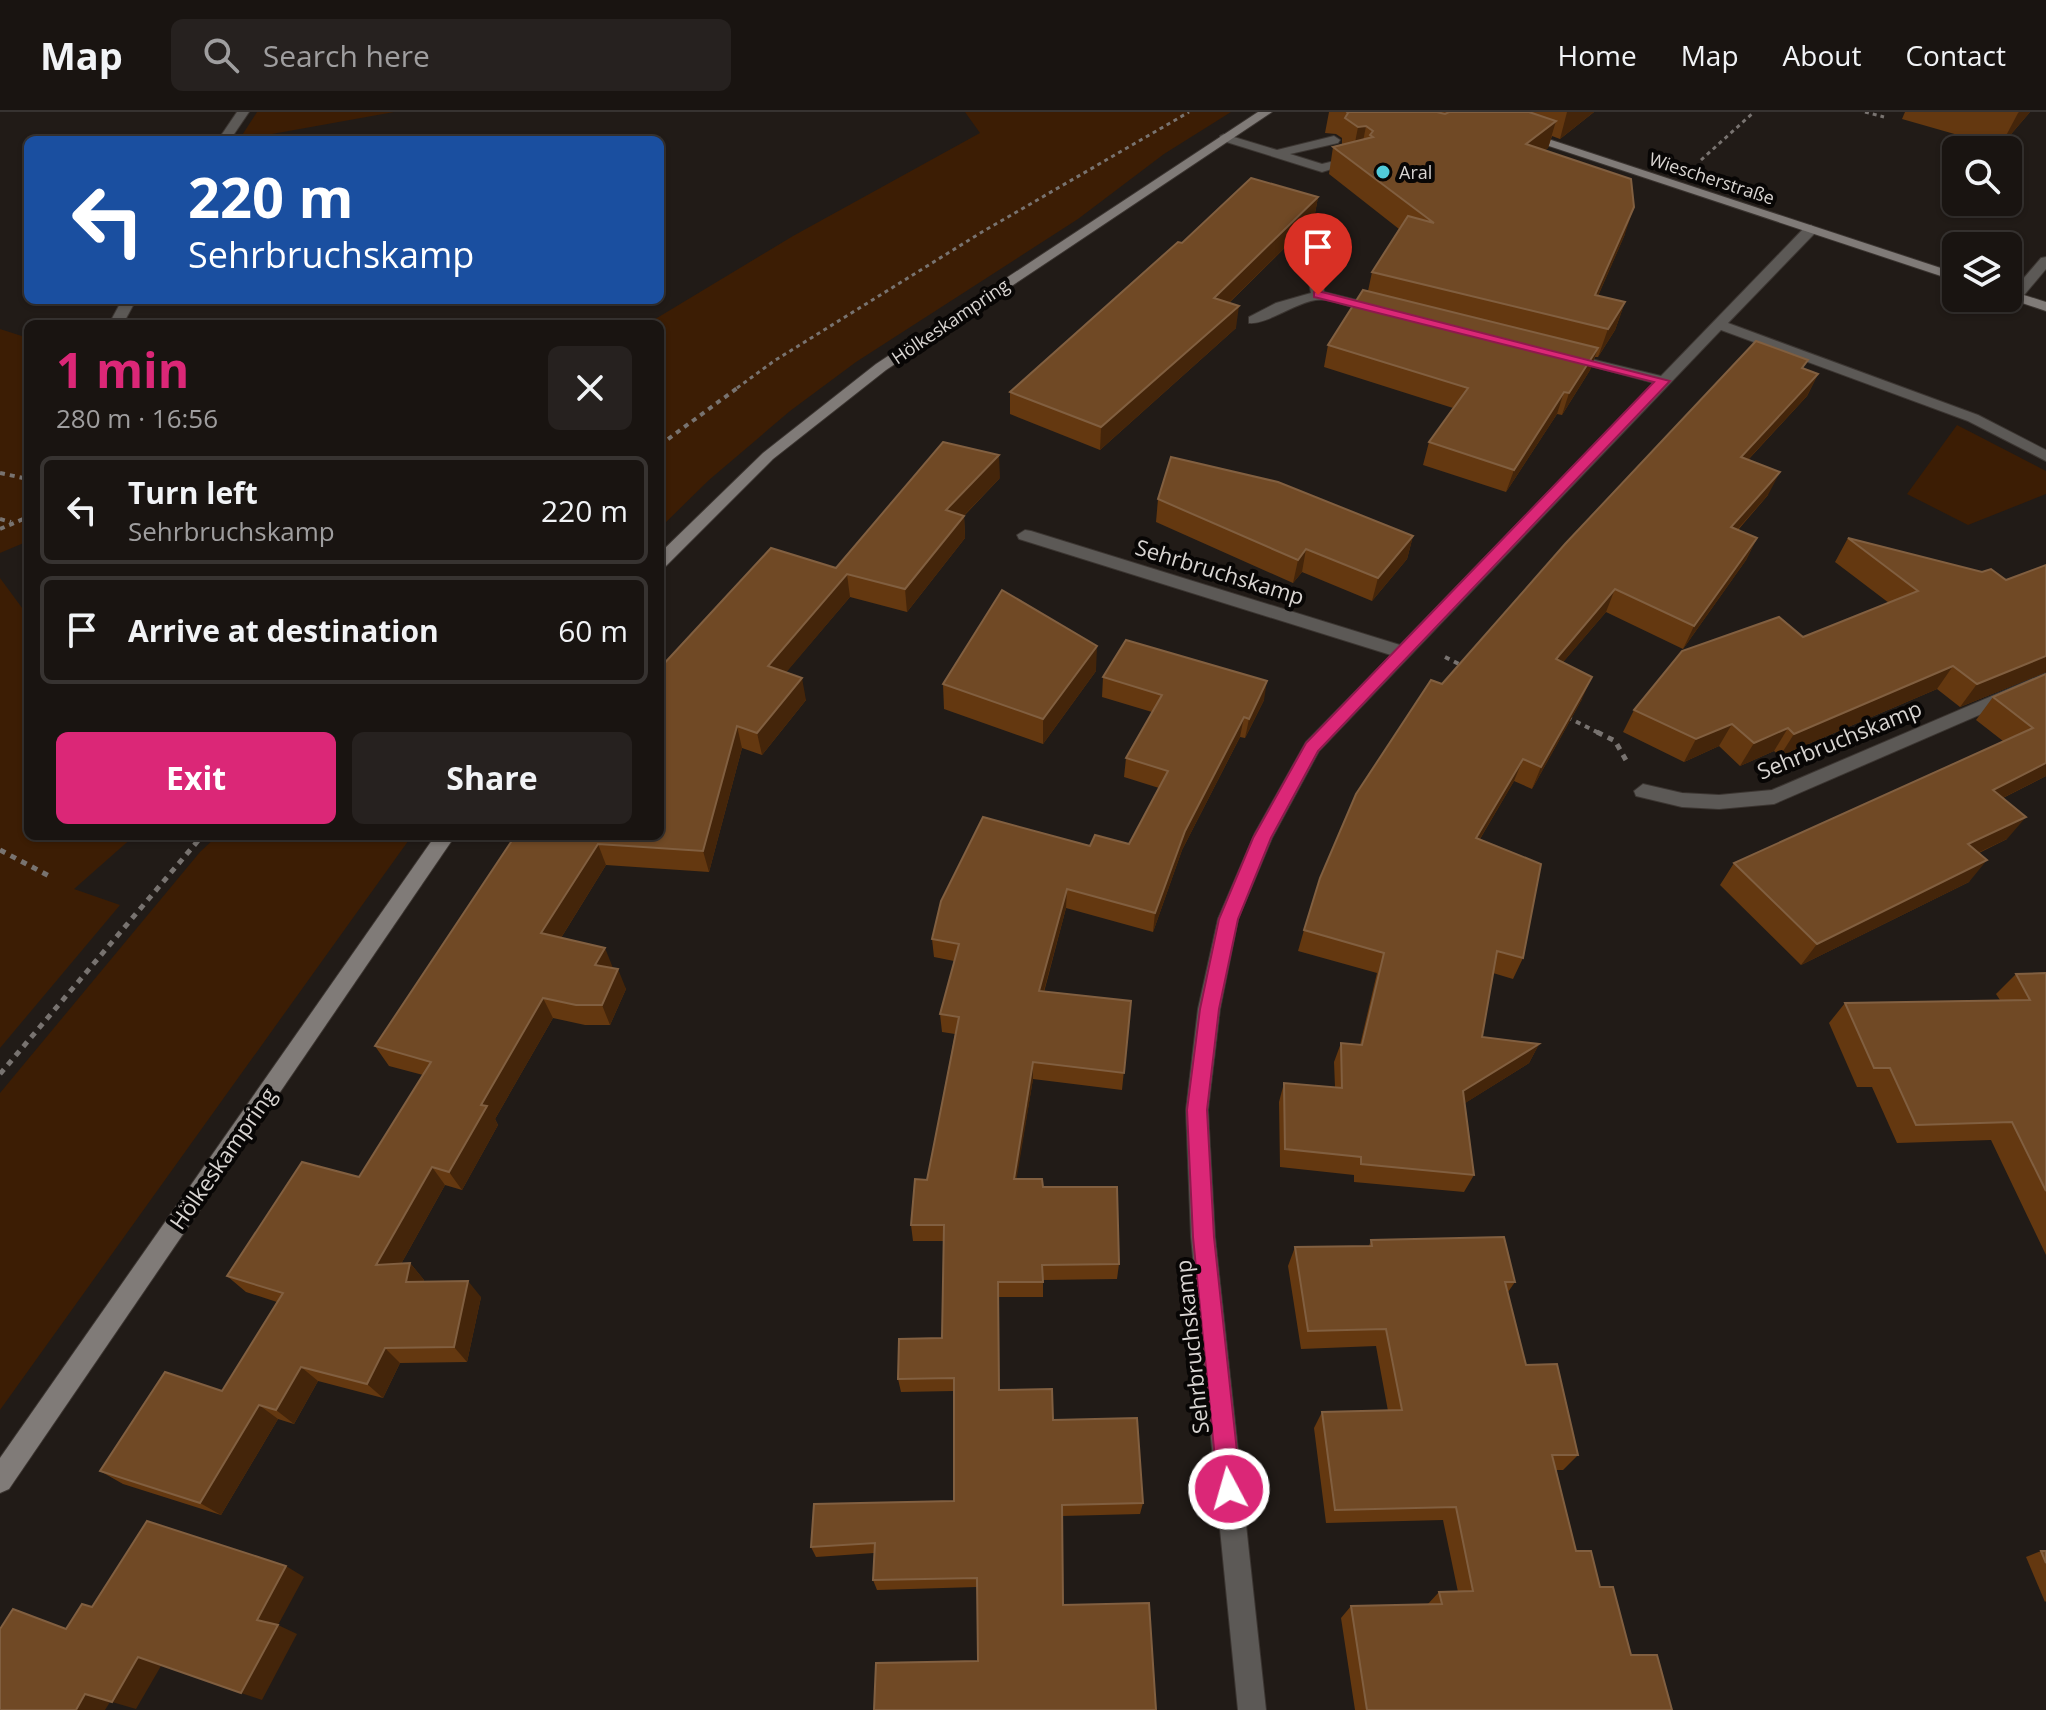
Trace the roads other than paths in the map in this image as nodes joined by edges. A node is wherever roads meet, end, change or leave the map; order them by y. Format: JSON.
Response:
{"nodes":[{"id":1,"x":243,"y":112,"type":"edge"},
{"id":2,"x":1266,"y":112,"type":"edge"},
{"id":3,"x":1517,"y":132,"type":"edge"},
{"id":4,"x":227,"y":136,"type":"edge"},
{"id":5,"x":1224,"y":138,"type":"junction"},
{"id":6,"x":1334,"y":140,"type":"dead end"},
{"id":7,"x":1347,"y":149,"type":"edge"},
{"id":8,"x":1277,"y":154,"type":"junction"},
{"id":9,"x":1359,"y":159,"type":"edge"},
{"id":10,"x":1299,"y":161,"type":"junction"},
{"id":11,"x":1811,"y":229,"type":"junction"},
{"id":12,"x":1322,"y":258,"type":"dead end"},
{"id":13,"x":2046,"y":261,"type":"edge"},
{"id":14,"x":1942,"y":272,"type":"edge"},
{"id":15,"x":2022,"y":286,"type":"edge"},
{"id":16,"x":1318,"y":295,"type":"junction"},
{"id":17,"x":2022,"y":299,"type":"edge"},
{"id":18,"x":2046,"y":307,"type":"edge"},
{"id":19,"x":1393,"y":313,"type":"edge"},
{"id":20,"x":1254,"y":320,"type":"dead end"},
{"id":21,"x":1720,"y":325,"type":"junction"},
{"id":22,"x":1557,"y":353,"type":"edge"},
{"id":23,"x":1663,"y":381,"type":"junction"},
{"id":24,"x":2046,"y":456,"type":"edge"},
{"id":25,"x":1025,"y":535,"type":"dead end"},
{"id":26,"x":664,"y":558,"type":"edge"},
{"id":27,"x":1407,"y":646,"type":"junction"},
{"id":28,"x":2046,"y":679,"type":"edge"},
{"id":29,"x":1643,"y":791,"type":"road end"},
{"id":30,"x":442,"y":840,"type":"edge"},
{"id":31,"x":0,"y":1480,"type":"edge"},
{"id":32,"x":1252,"y":1710,"type":"edge"}],
"edges":[{"from":1,"to":4,"type":"street"},
{"from":2,"to":5,"type":"main road","name":"Hölkeskampring"},
{"from":3,"to":11,"type":"main road","name":"Wiescherstraße"},
{"from":5,"to":8,"type":"street"},
{"from":5,"to":26,"type":"main road","name":"Hölkeskampring"},
{"from":6,"to":8,"type":"street"},
{"from":7,"to":10,"type":"street"},
{"from":8,"to":10,"type":"street"},
{"from":9,"to":10,"type":"street"},
{"from":11,"to":14,"type":"main road","name":"Wiescherstraße"},
{"from":11,"to":21,"type":"street","name":"Sehrbruchskamp"},
{"from":12,"to":16,"type":"street"},
{"from":13,"to":15,"type":"street"},
{"from":16,"to":19,"type":"street"},
{"from":16,"to":20,"type":"street"},
{"from":17,"to":18,"type":"main road"},
{"from":21,"to":23,"type":"street","name":"Sehrbruchskamp"},
{"from":21,"to":24,"type":"street"},
{"from":22,"to":23,"type":"street"},
{"from":23,"to":27,"type":"street","name":"Sehrbruchskamp"},
{"from":25,"to":27,"type":"street","name":"Sehrbruchskamp"},
{"from":27,"to":32,"type":"street","name":"Sehrbruchskamp"},
{"from":28,"to":29,"type":"street","name":"Sehrbruchskamp"},
{"from":30,"to":31,"type":"main road","name":"Hölkeskampring"}]}
